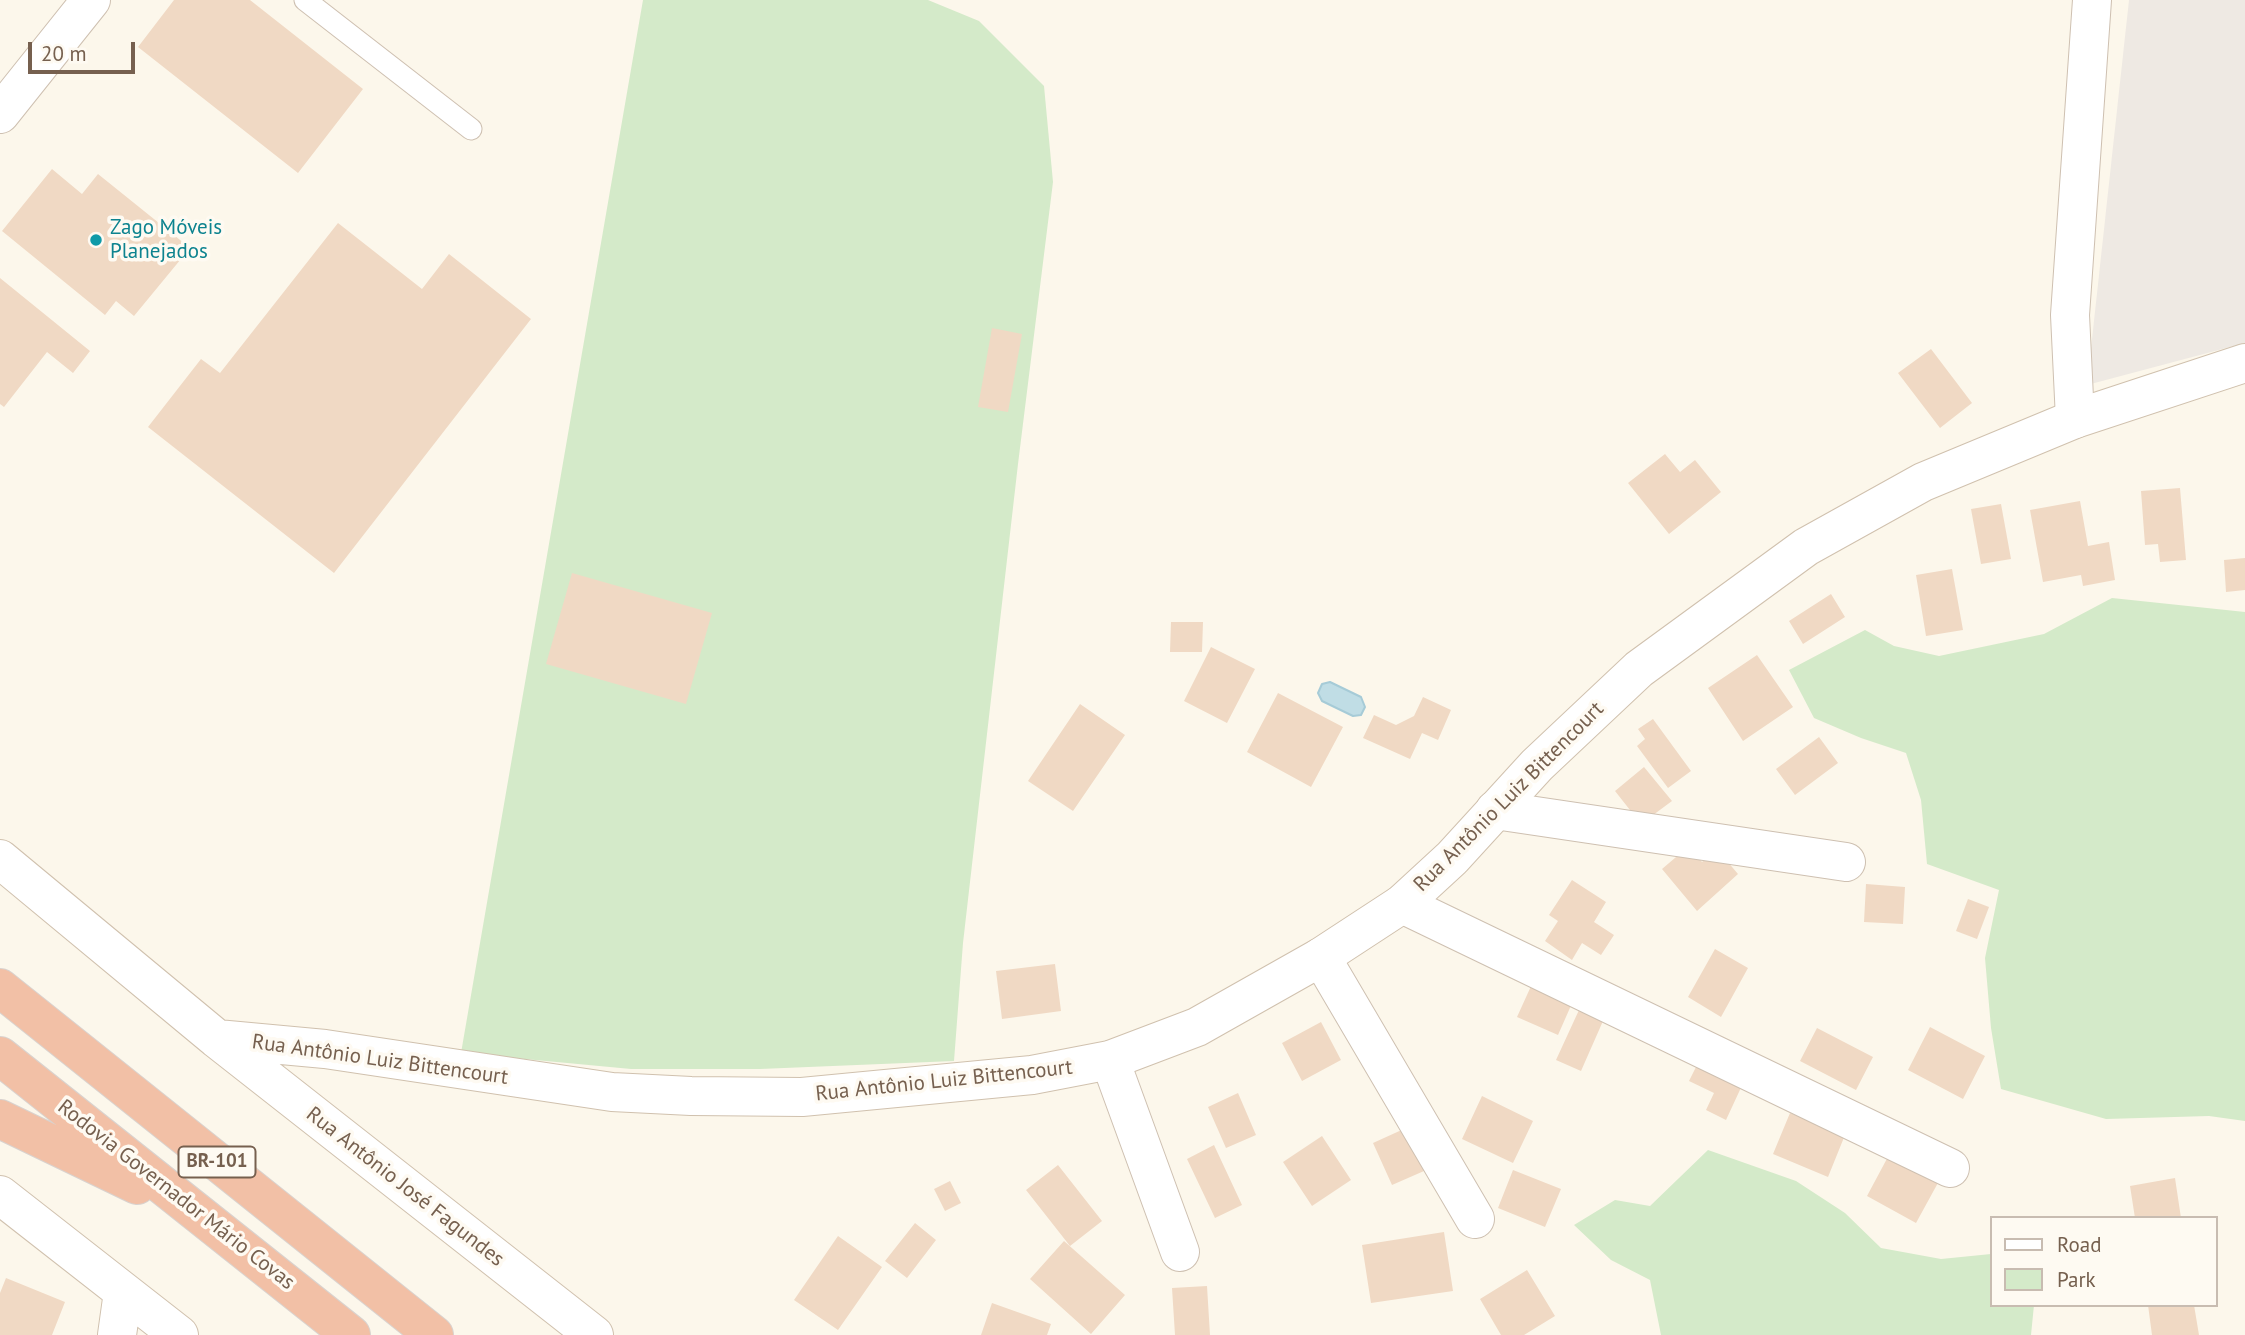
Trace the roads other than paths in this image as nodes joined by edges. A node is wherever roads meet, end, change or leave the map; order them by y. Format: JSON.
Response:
{"nodes":[{"id":1,"x":91,"y":0,"type":"edge"},
{"id":2,"x":305,"y":0,"type":"edge"},
{"id":3,"x":2092,"y":0,"type":"edge"},
{"id":4,"x":0,"y":114,"type":"edge"},
{"id":5,"x":471,"y":129,"type":"dead end"},
{"id":6,"x":2245,"y":363,"type":"edge"},
{"id":7,"x":2075,"y":419,"type":"junction"},
{"id":8,"x":1495,"y":810,"type":"junction"},
{"id":9,"x":0,"y":859,"type":"edge"},
{"id":10,"x":1846,"y":862,"type":"dead end"},
{"id":11,"x":1402,"y":904,"type":"junction"},
{"id":12,"x":1321,"y":957,"type":"junction"},
{"id":13,"x":0,"y":988,"type":"edge"},
{"id":14,"x":216,"y":1039,"type":"junction"},
{"id":15,"x":0,"y":1056,"type":"edge"},
{"id":16,"x":1110,"y":1060,"type":"junction"},
{"id":17,"x":0,"y":1119,"type":"edge"},
{"id":18,"x":1950,"y":1168,"type":"dead end"},
{"id":19,"x":0,"y":1195,"type":"edge"},
{"id":20,"x":200,"y":1215,"type":"junction"},
{"id":21,"x":1475,"y":1219,"type":"dead end"},
{"id":22,"x":1180,"y":1252,"type":"dead end"},
{"id":23,"x":123,"y":1292,"type":"junction"},
{"id":24,"x":117,"y":1335,"type":"edge"},
{"id":25,"x":178,"y":1335,"type":"edge"},
{"id":26,"x":351,"y":1335,"type":"edge"},
{"id":27,"x":434,"y":1335,"type":"edge"},
{"id":28,"x":594,"y":1335,"type":"edge"}],
"edges":[{"from":1,"to":4,"type":"street"},
{"from":2,"to":5,"type":"lane"},
{"from":3,"to":7,"type":"street"},
{"from":6,"to":7,"type":"street","name":"Rua Antônio Luiz Bittencourt"},
{"from":7,"to":8,"type":"street","name":"Rua Antônio Luiz Bittencourt"},
{"from":8,"to":10,"type":"street"},
{"from":8,"to":11,"type":"street","name":"Rua Antônio Luiz Bittencourt"},
{"from":9,"to":14,"type":"street"},
{"from":11,"to":12,"type":"street","name":"Rua Antônio Luiz Bittencourt"},
{"from":11,"to":18,"type":"street"},
{"from":12,"to":16,"type":"street","name":"Rua Antônio Luiz Bittencourt"},
{"from":12,"to":21,"type":"street"},
{"from":13,"to":27,"type":"highway","number":"BR-101"},
{"from":14,"to":16,"type":"street","name":"Rua Antônio Luiz Bittencourt"},
{"from":14,"to":28,"type":"street","name":"Rua Antônio José Fagundes"},
{"from":15,"to":20,"type":"highway","name":"Rodovia Governador Mário Covas","number":"BR-101"},
{"from":16,"to":22,"type":"street"},
{"from":17,"to":20,"type":"highway"},
{"from":19,"to":23,"type":"street"},
{"from":20,"to":26,"type":"highway","name":"Rodovia Governador Mário Covas","number":"BR-101"},
{"from":23,"to":24,"type":"street"},
{"from":23,"to":25,"type":"street"}]}
